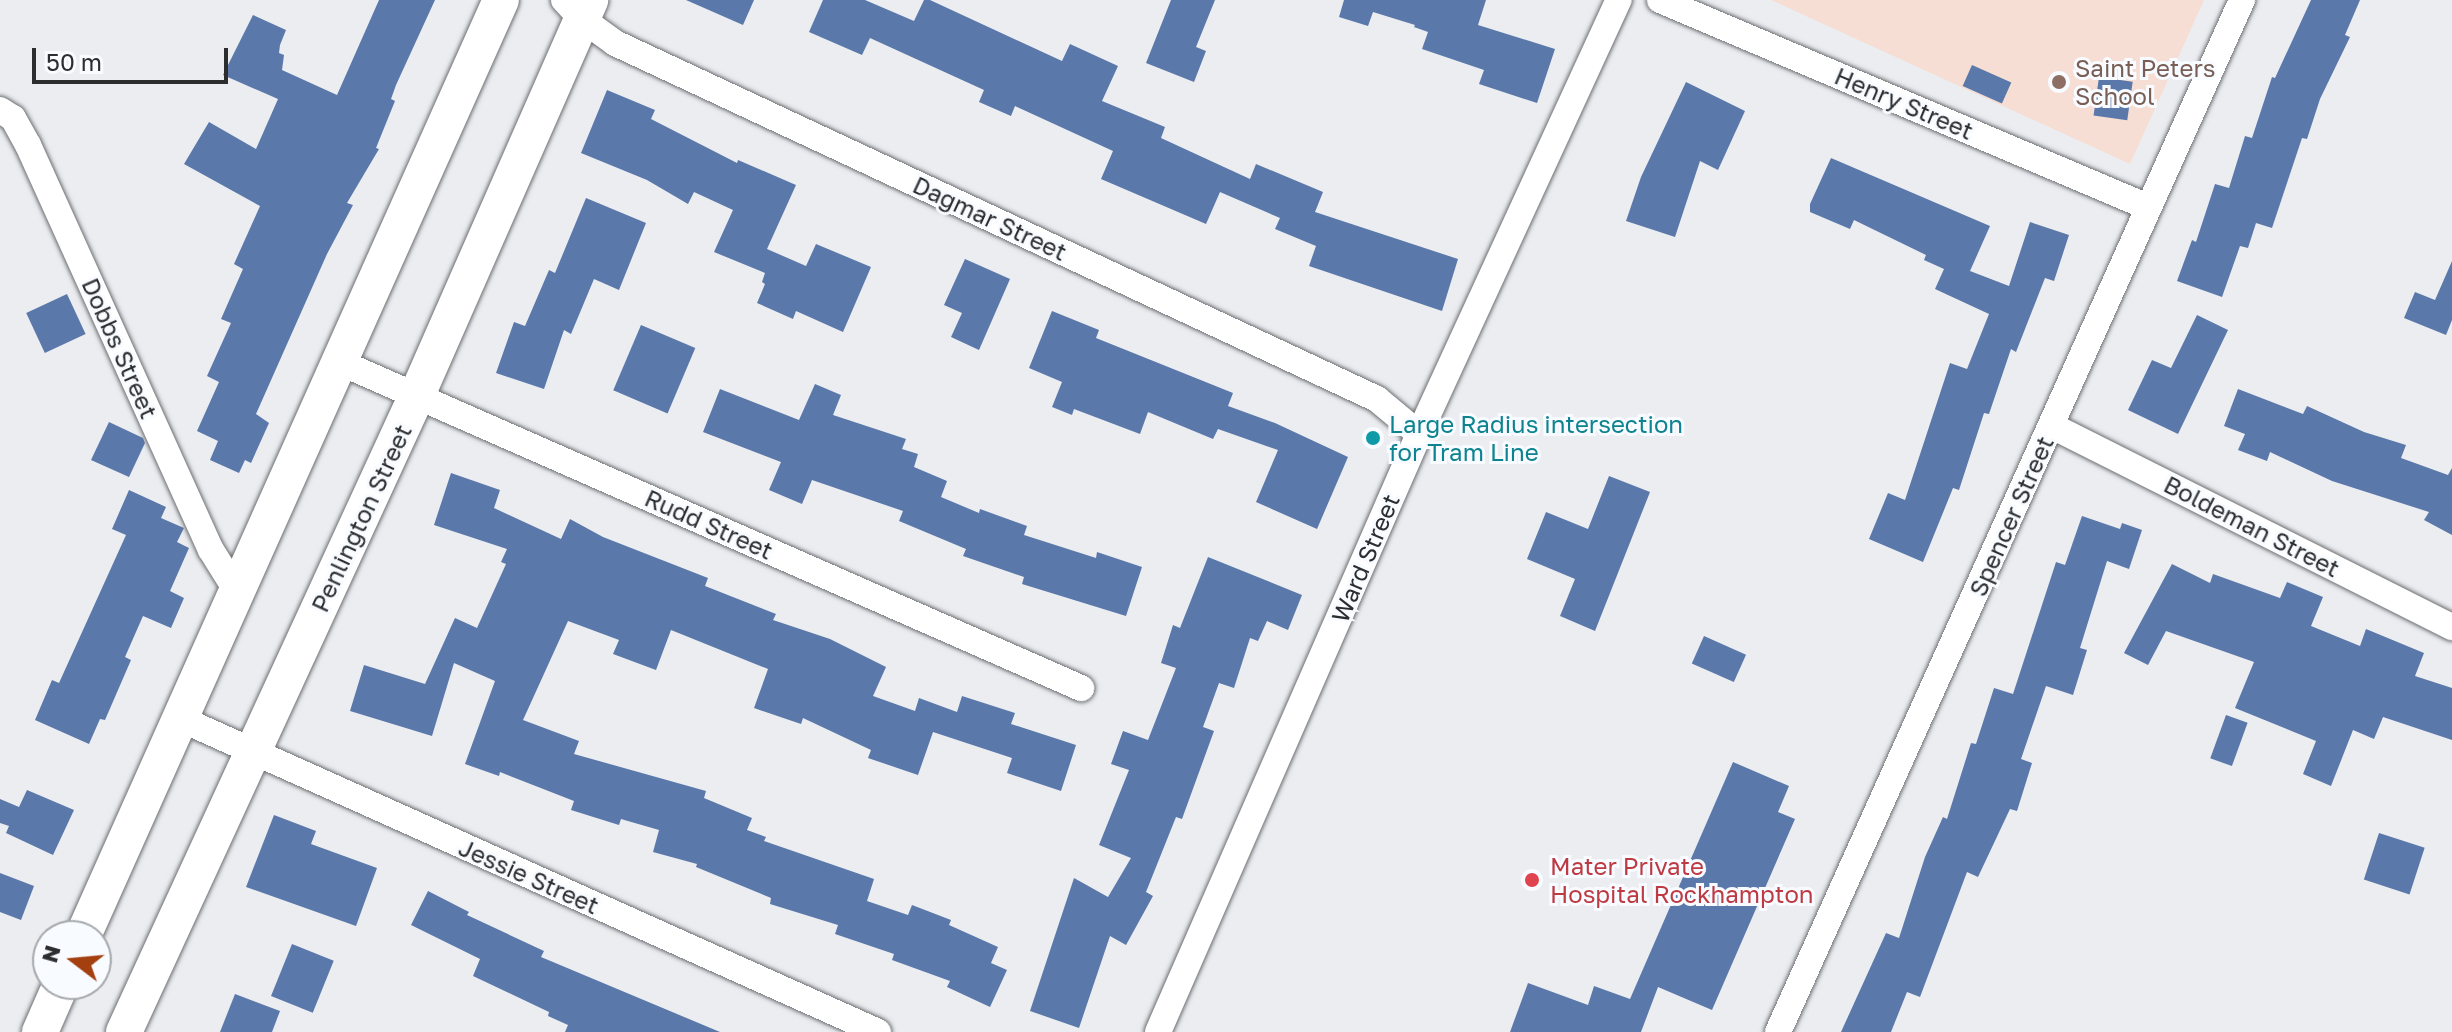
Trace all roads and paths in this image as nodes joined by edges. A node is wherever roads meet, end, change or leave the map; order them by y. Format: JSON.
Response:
{"nodes":[{"id":1,"x":501,"y":0,"type":"edge"},
{"id":2,"x":1619,"y":0,"type":"edge"},
{"id":3,"x":1660,"y":0,"type":"edge"},
{"id":4,"x":2242,"y":0,"type":"edge"},
{"id":5,"x":579,"y":6,"type":"edge"},
{"id":6,"x":0,"y":110,"type":"edge"},
{"id":7,"x":2148,"y":207,"type":"junction"},
{"id":8,"x":337,"y":361,"type":"junction"},
{"id":9,"x":417,"y":395,"type":"junction"},
{"id":10,"x":2052,"y":426,"type":"junction"},
{"id":11,"x":1419,"y":434,"type":"junction"},
{"id":12,"x":236,"y":590,"type":"junction"},
{"id":13,"x":2452,"y":627,"type":"edge"},
{"id":14,"x":1081,"y":688,"type":"dead end"},
{"id":15,"x":181,"y":719,"type":"junction"},
{"id":16,"x":254,"y":752,"type":"junction"},
{"id":17,"x":90,"y":920,"type":"edge"},
{"id":18,"x":54,"y":1000,"type":"edge"},
{"id":19,"x":40,"y":1032,"type":"edge"},
{"id":20,"x":124,"y":1032,"type":"edge"},
{"id":21,"x":878,"y":1032,"type":"edge"},
{"id":22,"x":1158,"y":1032,"type":"edge"},
{"id":23,"x":1778,"y":1032,"type":"edge"}],
"edges":[{"from":1,"to":8,"type":"street"},
{"from":2,"to":11,"type":"street","name":"Ward Street"},
{"from":3,"to":7,"type":"street","name":"Henry Street"},
{"from":4,"to":7,"type":"street","name":"Spencer Street"},
{"from":5,"to":9,"type":"street","name":"Penlington Street"},
{"from":5,"to":11,"type":"street","name":"Dagmar Street"},
{"from":6,"to":12,"type":"street","name":"Dobbs Street"},
{"from":7,"to":10,"type":"street","name":"Spencer Street"},
{"from":8,"to":9,"type":"street","name":"Rudd Street"},
{"from":8,"to":12,"type":"street"},
{"from":9,"to":14,"type":"street","name":"Rudd Street"},
{"from":9,"to":16,"type":"street","name":"Penlington Street"},
{"from":10,"to":13,"type":"street","name":"Boldeman Street"},
{"from":10,"to":23,"type":"street","name":"Spencer Street"},
{"from":11,"to":22,"type":"street","name":"Ward Street"},
{"from":12,"to":15,"type":"street"},
{"from":15,"to":16,"type":"street","name":"Jessie Street"},
{"from":15,"to":17,"type":"street"},
{"from":16,"to":20,"type":"street","name":"Penlington Street"},
{"from":16,"to":21,"type":"street","name":"Jessie Street"},
{"from":18,"to":19,"type":"street"}]}
